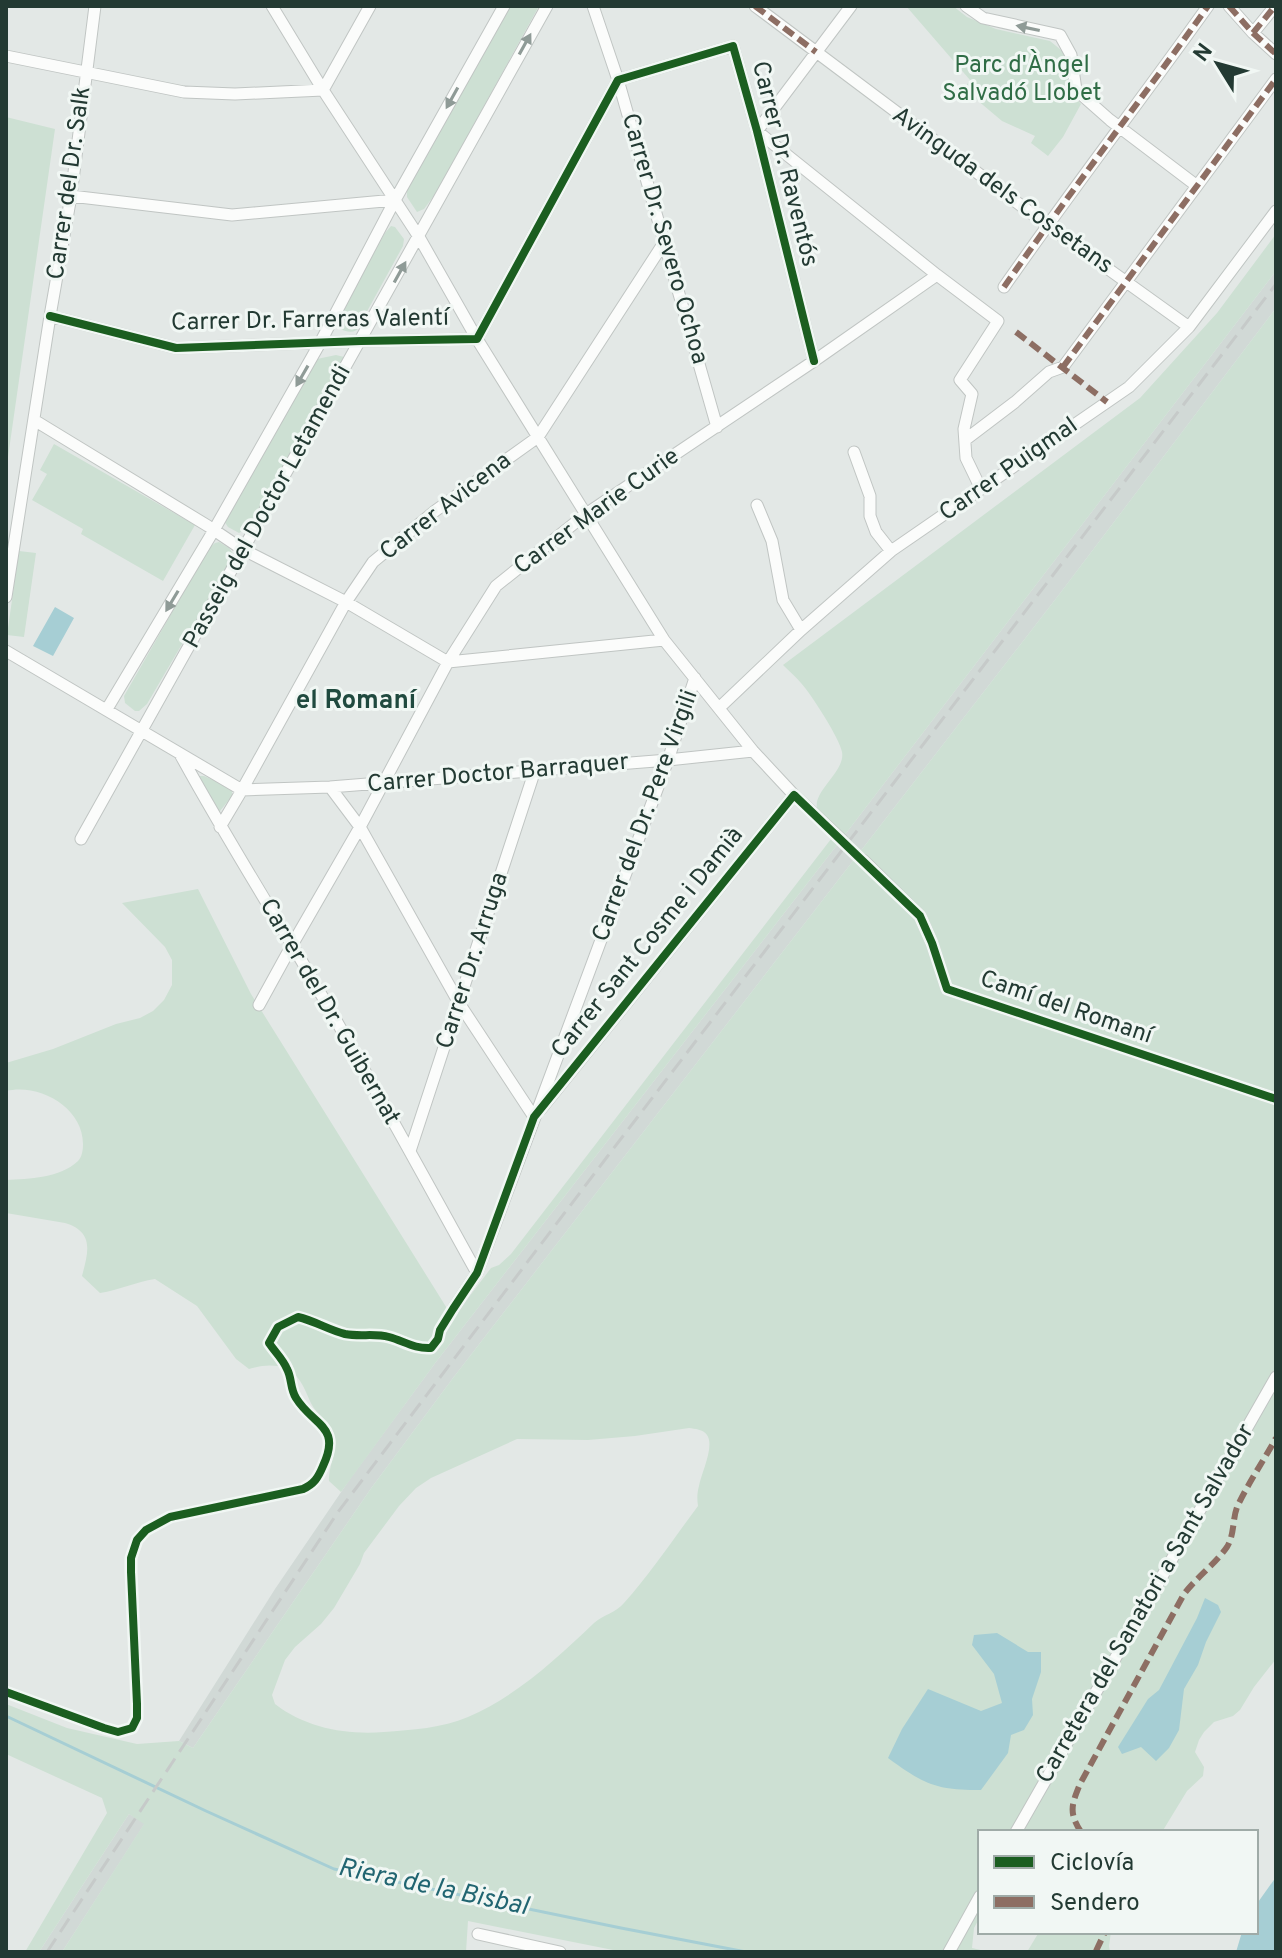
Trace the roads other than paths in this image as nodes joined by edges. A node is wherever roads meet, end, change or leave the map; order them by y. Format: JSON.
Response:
{"nodes":[{"id":1,"x":95,"y":6,"type":"edge"},
{"id":2,"x":272,"y":6,"type":"edge"},
{"id":3,"x":370,"y":6,"type":"edge"},
{"id":4,"x":504,"y":6,"type":"edge"},
{"id":5,"x":547,"y":6,"type":"edge"},
{"id":6,"x":593,"y":6,"type":"edge"},
{"id":7,"x":755,"y":6,"type":"edge"},
{"id":8,"x":851,"y":6,"type":"edge"},
{"id":9,"x":966,"y":6,"type":"edge"},
{"id":10,"x":1208,"y":6,"type":"edge"},
{"id":11,"x":1229,"y":6,"type":"edge"},
{"id":12,"x":1275,"y":6,"type":"edge"},
{"id":13,"x":1253,"y":33,"type":"junction"},
{"id":14,"x":816,"y":52,"type":"junction"},
{"id":15,"x":1276,"y":54,"type":"edge"},
{"id":16,"x":6,"y":56,"type":"edge"},
{"id":17,"x":85,"y":73,"type":"junction"},
{"id":18,"x":1276,"y":79,"type":"edge"},
{"id":19,"x":618,"y":80,"type":"junction"},
{"id":20,"x":323,"y":90,"type":"junction"},
{"id":21,"x":1121,"y":128,"type":"junction"},
{"id":22,"x":757,"y":131,"type":"junction"},
{"id":23,"x":1197,"y":186,"type":"junction"},
{"id":24,"x":71,"y":196,"type":"junction"},
{"id":25,"x":395,"y":200,"type":"junction"},
{"id":26,"x":1276,"y":211,"type":"edge"},
{"id":27,"x":1047,"y":225,"type":"junction"},
{"id":28,"x":419,"y":237,"type":"junction"},
{"id":29,"x":665,"y":241,"type":"junction"},
{"id":30,"x":937,"y":275,"type":"junction"},
{"id":31,"x":1126,"y":282,"type":"junction"},
{"id":32,"x":1004,"y":287,"type":"dead end"},
{"id":33,"x":50,"y":316,"type":"junction"},
{"id":34,"x":1189,"y":327,"type":"junction"},
{"id":35,"x":477,"y":339,"type":"junction"},
{"id":36,"x":361,"y":341,"type":"junction"},
{"id":37,"x":320,"y":343,"type":"junction"},
{"id":38,"x":814,"y":361,"type":"junction"},
{"id":39,"x":34,"y":420,"type":"junction"},
{"id":40,"x":717,"y":427,"type":"junction"},
{"id":41,"x":538,"y":437,"type":"junction"},
{"id":42,"x":965,"y":440,"type":"junction"},
{"id":43,"x":854,"y":452,"type":"dead end"},
{"id":44,"x":981,"y":489,"type":"junction"},
{"id":45,"x":757,"y":505,"type":"dead end"},
{"id":46,"x":586,"y":514,"type":"junction"},
{"id":47,"x":214,"y":530,"type":"junction"},
{"id":48,"x":242,"y":549,"type":"junction"},
{"id":49,"x":891,"y":551,"type":"junction"},
{"id":50,"x":6,"y":597,"type":"edge"},
{"id":51,"x":346,"y":602,"type":"junction"},
{"id":52,"x":801,"y":630,"type":"junction"},
{"id":53,"x":664,"y":640,"type":"junction"},
{"id":54,"x":6,"y":651,"type":"edge"},
{"id":55,"x":448,"y":662,"type":"junction"},
{"id":56,"x":695,"y":678,"type":"junction"},
{"id":57,"x":719,"y":708,"type":"junction"},
{"id":58,"x":107,"y":709,"type":"junction"},
{"id":59,"x":143,"y":731,"type":"junction"},
{"id":60,"x":753,"y":751,"type":"junction"},
{"id":61,"x":179,"y":753,"type":"junction"},
{"id":62,"x":668,"y":760,"type":"junction"},
{"id":63,"x":535,"y":770,"type":"junction"},
{"id":64,"x":384,"y":783,"type":"junction"},
{"id":65,"x":330,"y":787,"type":"junction"},
{"id":66,"x":242,"y":790,"type":"junction"},
{"id":67,"x":794,"y":795,"type":"junction"},
{"id":68,"x":220,"y":827,"type":"junction"},
{"id":69,"x":360,"y":827,"type":"junction"},
{"id":70,"x":81,"y":839,"type":"dead end"},
{"id":71,"x":842,"y":840,"type":"tunnel mouth"},
{"id":72,"x":863,"y":860,"type":"tunnel mouth"},
{"id":73,"x":292,"y":945,"type":"junction"},
{"id":74,"x":459,"y":1003,"type":"junction"},
{"id":75,"x":259,"y":1005,"type":"dead end"},
{"id":76,"x":1276,"y":1099,"type":"edge"},
{"id":77,"x":534,"y":1117,"type":"junction"},
{"id":78,"x":410,"y":1151,"type":"junction"},
{"id":79,"x":477,"y":1273,"type":"junction"},
{"id":80,"x":453,"y":1309,"type":"dead end"},
{"id":81,"x":1276,"y":1377,"type":"edge"},
{"id":82,"x":1017,"y":1830,"type":"edge"},
{"id":83,"x":978,"y":1900,"type":"edge"},
{"id":84,"x":478,"y":1934,"type":"dead end"},
{"id":85,"x":951,"y":1949,"type":"edge"},
{"id":86,"x":560,"y":1952,"type":"edge"}],
"edges":[{"from":1,"to":17,"type":"street","name":"Carrer del Dr. Salk"},
{"from":2,"to":20,"type":"street"},
{"from":3,"to":20,"type":"street"},
{"from":4,"to":25,"type":"street","name":"Passeig del Doctor Letamendi","one_way":true},
{"from":28,"to":5,"type":"street","name":"Passeig del Doctor Letamendi","one_way":true},
{"from":6,"to":19,"type":"street","name":"Carrer Dr. Severo Ochoa"},
{"from":7,"to":14,"type":"street","name":"Avinguda dels Cossetans"},
{"from":8,"to":14,"type":"street"},
{"from":21,"to":9,"type":"street","one_way":true},
{"from":10,"to":21,"type":"street"},
{"from":11,"to":13,"type":"street"},
{"from":12,"to":13,"type":"street"},
{"from":13,"to":15,"type":"street"},
{"from":14,"to":22,"type":"street"},
{"from":14,"to":27,"type":"street","name":"Avinguda dels Cossetans"},
{"from":16,"to":17,"type":"street"},
{"from":17,"to":20,"type":"street"},
{"from":17,"to":24,"type":"street","name":"Carrer del Dr. Salk"},
{"from":18,"to":23,"type":"street"},
{"from":19,"to":22,"type":"street","name":"Carrer Dr. Raventós"},
{"from":19,"to":29,"type":"street","name":"Carrer Dr. Severo Ochoa"},
{"from":19,"to":35,"type":"street"},
{"from":20,"to":25,"type":"street"},
{"from":21,"to":23,"type":"street"},
{"from":21,"to":27,"type":"street"},
{"from":22,"to":30,"type":"street"},
{"from":22,"to":38,"type":"street","name":"Carrer Dr. Raventós"},
{"from":23,"to":31,"type":"street"},
{"from":24,"to":25,"type":"street"},
{"from":24,"to":33,"type":"street","name":"Carrer del Dr. Salk"},
{"from":25,"to":28,"type":"street"},
{"from":25,"to":37,"type":"street","name":"Passeig del Doctor Letamendi"},
{"from":26,"to":34,"type":"street","name":"Carrer Puigmal"},
{"from":27,"to":31,"type":"street","name":"Avinguda dels Cossetans"},
{"from":27,"to":32,"type":"street"},
{"from":28,"to":35,"type":"street"},
{"from":36,"to":28,"type":"street","name":"Passeig del Doctor Letamendi","one_way":true},
{"from":29,"to":40,"type":"street","name":"Carrer Dr. Severo Ochoa"},
{"from":29,"to":41,"type":"street","name":"Carrer Avicena"},
{"from":30,"to":38,"type":"street","name":"Carrer Marie Curie"},
{"from":30,"to":42,"type":"street"},
{"from":31,"to":34,"type":"street","name":"Avinguda dels Cossetans"},
{"from":31,"to":42,"type":"street"},
{"from":33,"to":37,"type":"street","name":"Carrer Dr. Farreras Valentí"},
{"from":33,"to":39,"type":"street","name":"Carrer del Dr. Salk"},
{"from":34,"to":44,"type":"street","name":"Carrer Puigmal"},
{"from":35,"to":36,"type":"street","name":"Carrer Dr. Farreras Valentí"},
{"from":35,"to":41,"type":"street"},
{"from":36,"to":37,"type":"street","name":"Carrer Dr. Farreras Valentí"},
{"from":36,"to":48,"type":"street","name":"Passeig del Doctor Letamendi"},
{"from":37,"to":47,"type":"street","name":"Passeig del Doctor Letamendi","one_way":true},
{"from":38,"to":40,"type":"street","name":"Carrer Marie Curie"},
{"from":39,"to":47,"type":"street"},
{"from":39,"to":50,"type":"street","name":"Carrer del Dr. Salk"},
{"from":40,"to":46,"type":"street","name":"Carrer Marie Curie"},
{"from":41,"to":46,"type":"street"},
{"from":41,"to":51,"type":"street","name":"Carrer Avicena"},
{"from":42,"to":44,"type":"street"},
{"from":43,"to":49,"type":"street"},
{"from":44,"to":49,"type":"street","name":"Carrer Puigmal"},
{"from":45,"to":52,"type":"street"},
{"from":46,"to":53,"type":"street"},
{"from":46,"to":55,"type":"street","name":"Carrer Marie Curie"},
{"from":47,"to":48,"type":"street"},
{"from":47,"to":58,"type":"street","name":"Passeig del Doctor Letamendi","one_way":true},
{"from":48,"to":51,"type":"street"},
{"from":48,"to":59,"type":"street","name":"Passeig del Doctor Letamendi"},
{"from":49,"to":52,"type":"street","name":"Carrer Puigmal"},
{"from":51,"to":55,"type":"street"},
{"from":51,"to":66,"type":"street","name":"Carrer Avicena"},
{"from":52,"to":57,"type":"street","name":"Carrer Puigmal"},
{"from":53,"to":55,"type":"street"},
{"from":53,"to":56,"type":"street"},
{"from":54,"to":58,"type":"street"},
{"from":55,"to":64,"type":"street","name":"Carrer Marie Curie"},
{"from":56,"to":57,"type":"street"},
{"from":56,"to":62,"type":"street","name":"Carrer del Dr. Pere Virgili"},
{"from":57,"to":60,"type":"street"},
{"from":58,"to":59,"type":"street"},
{"from":59,"to":61,"type":"street"},
{"from":59,"to":70,"type":"street","name":"Passeig del Doctor Letamendi"},
{"from":60,"to":62,"type":"street","name":"Carrer Doctor Barraquer"},
{"from":60,"to":67,"type":"street"},
{"from":61,"to":66,"type":"street"},
{"from":61,"to":68,"type":"street","name":"Carrer del Dr. Guibernat"},
{"from":62,"to":63,"type":"street","name":"Carrer Doctor Barraquer"},
{"from":62,"to":77,"type":"street","name":"Carrer del Dr. Pere Virgili"},
{"from":63,"to":64,"type":"street","name":"Carrer Doctor Barraquer"},
{"from":63,"to":74,"type":"street","name":"Carrer Dr. Arruga"},
{"from":64,"to":65,"type":"street","name":"Carrer Doctor Barraquer"},
{"from":64,"to":69,"type":"street","name":"Carrer Marie Curie"},
{"from":65,"to":66,"type":"street","name":"Carrer Doctor Barraquer"},
{"from":65,"to":69,"type":"street"},
{"from":66,"to":68,"type":"street","name":"Carrer Avicena"},
{"from":67,"to":71,"type":"street"},
{"from":67,"to":77,"type":"street","name":"Carrer Sant Cosme i Damià"},
{"from":68,"to":73,"type":"street","name":"Carrer del Dr. Guibernat"},
{"from":69,"to":73,"type":"street","name":"Carrer Marie Curie"},
{"from":69,"to":74,"type":"street"},
{"from":72,"to":76,"type":"street","name":"Camí del Romaní"},
{"from":73,"to":75,"type":"street","name":"Carrer Marie Curie"},
{"from":73,"to":78,"type":"street","name":"Carrer del Dr. Guibernat"},
{"from":74,"to":77,"type":"street"},
{"from":74,"to":78,"type":"street","name":"Carrer Dr. Arruga"},
{"from":77,"to":79,"type":"street","name":"Carrer del Dr. Pere Virgili"},
{"from":78,"to":79,"type":"street","name":"Carrer del Dr. Guibernat"},
{"from":79,"to":80,"type":"street","name":"Carrer del Dr. Pere Virgili"},
{"from":81,"to":82,"type":"street","name":"Carretera del Sanatori a Sant Salvador"},
{"from":83,"to":85,"type":"street"},
{"from":84,"to":86,"type":"street"}]}
